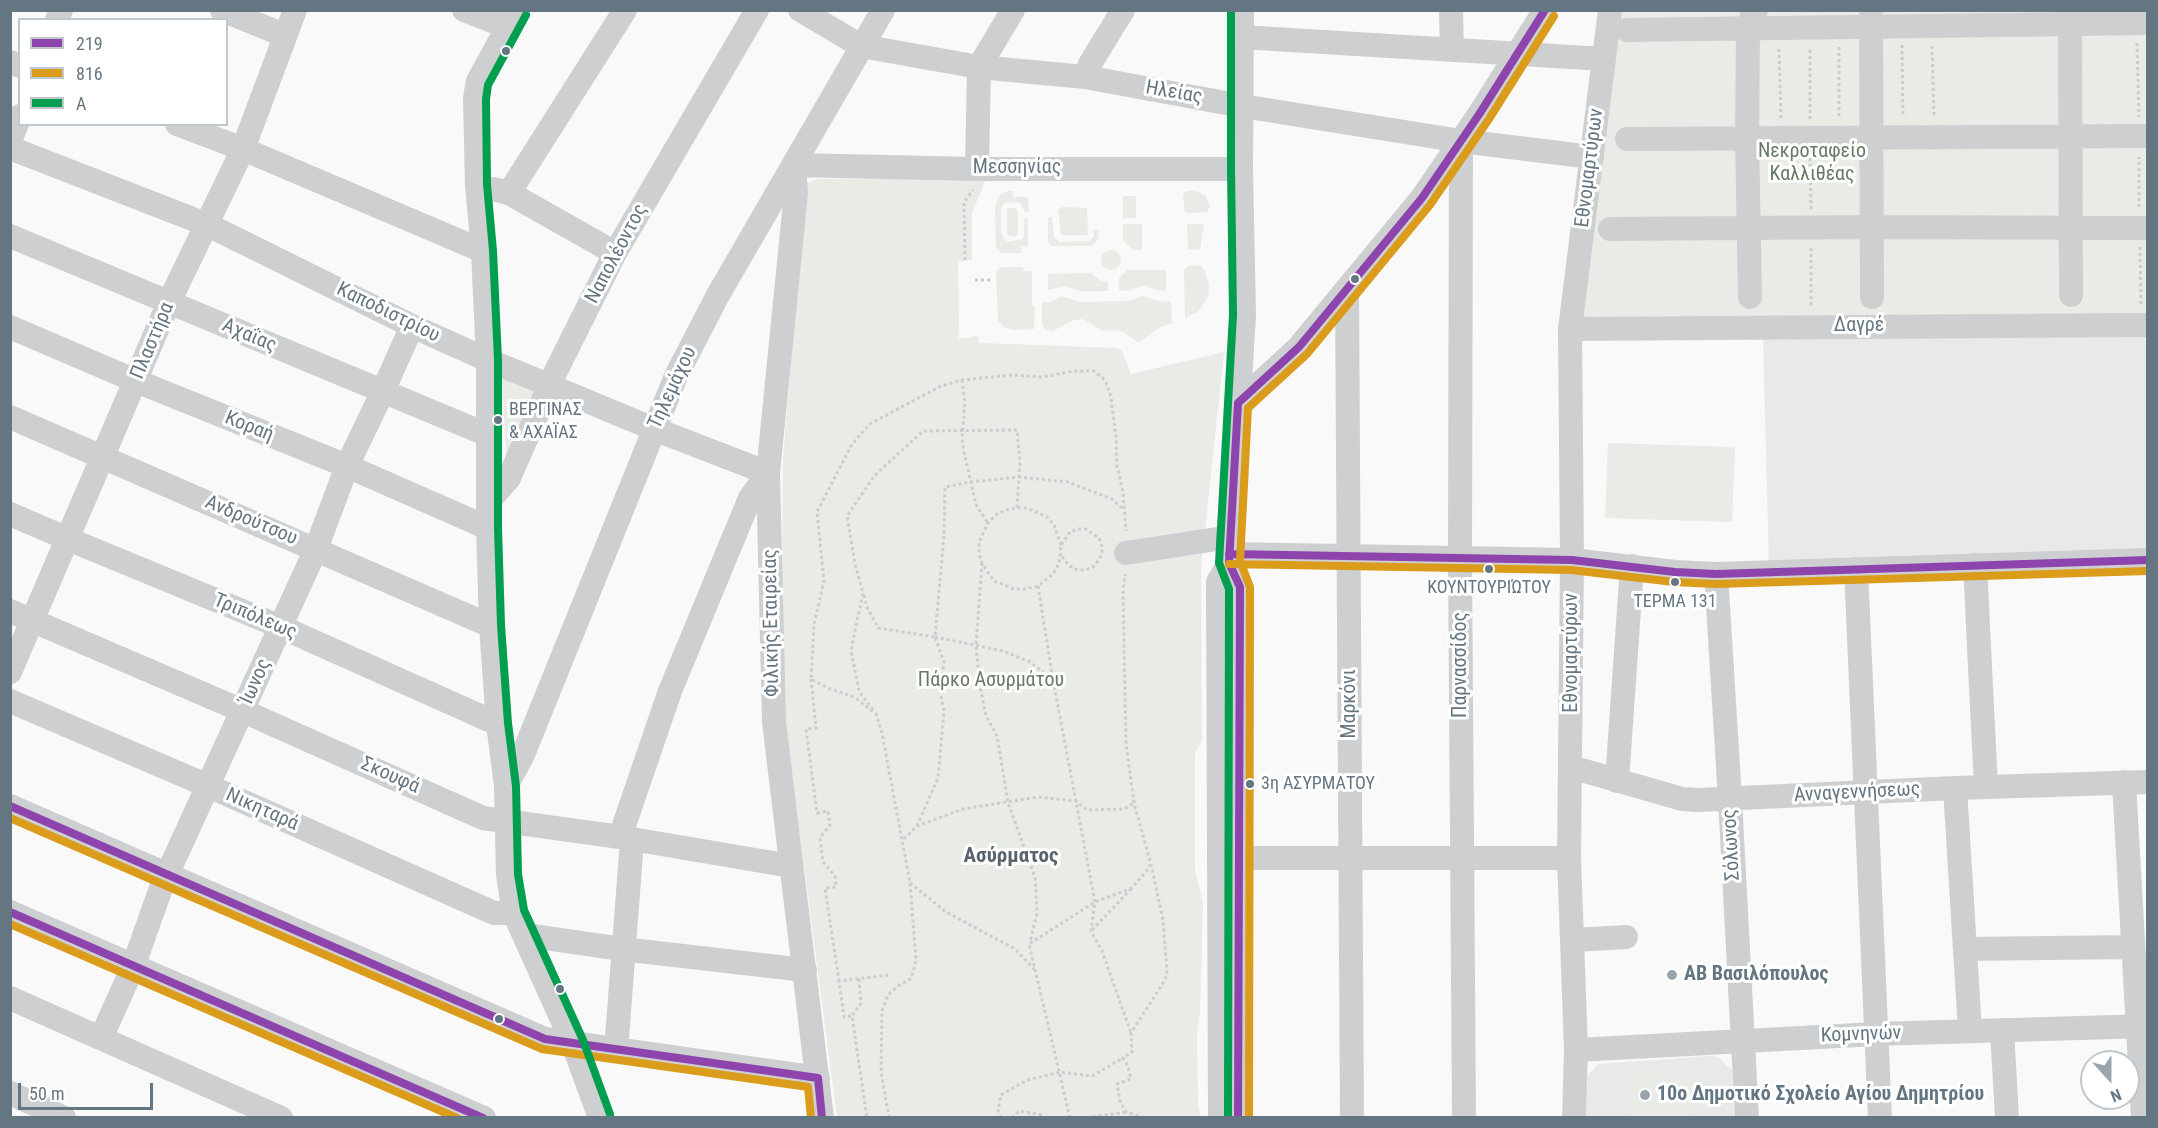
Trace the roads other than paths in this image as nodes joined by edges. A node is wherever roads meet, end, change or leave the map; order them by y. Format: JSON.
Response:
{"nodes":[{"id":1,"x":222,"y":10,"type":"edge"},
{"id":2,"x":295,"y":10,"type":"edge"},
{"id":3,"x":464,"y":10,"type":"edge"},
{"id":4,"x":625,"y":10,"type":"edge"},
{"id":5,"x":757,"y":10,"type":"edge"},
{"id":6,"x":800,"y":10,"type":"edge"},
{"id":7,"x":883,"y":10,"type":"edge"},
{"id":8,"x":1013,"y":10,"type":"edge"},
{"id":9,"x":1123,"y":10,"type":"edge"},
{"id":10,"x":1242,"y":10,"type":"edge"},
{"id":11,"x":1451,"y":10,"type":"edge"},
{"id":12,"x":1545,"y":10,"type":"edge"},
{"id":13,"x":1610,"y":10,"type":"edge"},
{"id":14,"x":2069,"y":17,"type":"edge"},
{"id":15,"x":512,"y":19,"type":"edge"},
{"id":16,"x":1752,"y":19,"type":"edge"},
{"id":17,"x":1871,"y":19,"type":"edge"},
{"id":18,"x":2142,"y":23,"type":"edge"},
{"id":19,"x":1627,"y":30,"type":"dead end"},
{"id":20,"x":284,"y":34,"type":"junction"},
{"id":21,"x":1241,"y":37,"type":"junction"},
{"id":22,"x":861,"y":46,"type":"junction"},
{"id":23,"x":1452,"y":50,"type":"junction"},
{"id":24,"x":1518,"y":53,"type":"junction"},
{"id":25,"x":1604,"y":58,"type":"junction"},
{"id":26,"x":979,"y":67,"type":"junction"},
{"id":27,"x":1085,"y":77,"type":"junction"},
{"id":28,"x":1242,"y":106,"type":"junction"},
{"id":29,"x":18,"y":121,"type":"edge"},
{"id":30,"x":182,"y":126,"type":"edge"},
{"id":31,"x":2144,"y":136,"type":"edge"},
{"id":32,"x":1872,"y":137,"type":"junction"},
{"id":33,"x":1747,"y":138,"type":"junction"},
{"id":34,"x":2070,"y":138,"type":"junction"},
{"id":35,"x":1628,"y":139,"type":"dead end"},
{"id":36,"x":10,"y":141,"type":"edge"},
{"id":37,"x":1461,"y":141,"type":"junction"},
{"id":38,"x":10,"y":148,"type":"edge"},
{"id":39,"x":243,"y":149,"type":"junction"},
{"id":40,"x":1592,"y":157,"type":"junction"},
{"id":41,"x":794,"y":165,"type":"junction"},
{"id":42,"x":977,"y":169,"type":"junction"},
{"id":43,"x":1241,"y":169,"type":"junction"},
{"id":44,"x":477,"y":185,"type":"junction"},
{"id":45,"x":509,"y":194,"type":"junction"},
{"id":46,"x":208,"y":225,"type":"junction"},
{"id":47,"x":1872,"y":227,"type":"junction"},
{"id":48,"x":1748,"y":228,"type":"junction"},
{"id":49,"x":2070,"y":228,"type":"junction"},
{"id":50,"x":2143,"y":228,"type":"edge"},
{"id":51,"x":1610,"y":229,"type":"dead end"},
{"id":52,"x":10,"y":236,"type":"edge"},
{"id":53,"x":483,"y":251,"type":"junction"},
{"id":54,"x":615,"y":253,"type":"junction"},
{"id":55,"x":1347,"y":290,"type":"junction"},
{"id":56,"x":2071,"y":295,"type":"dead end"},
{"id":57,"x":1750,"y":297,"type":"dead end"},
{"id":58,"x":1872,"y":297,"type":"dead end"},
{"id":59,"x":169,"y":302,"type":"junction"},
{"id":60,"x":2144,"y":318,"type":"edge"},
{"id":61,"x":412,"y":326,"type":"junction"},
{"id":62,"x":10,"y":327,"type":"edge"},
{"id":63,"x":1570,"y":329,"type":"junction"},
{"id":64,"x":488,"y":360,"type":"junction"},
{"id":65,"x":136,"y":381,"type":"junction"},
{"id":66,"x":550,"y":384,"type":"junction"},
{"id":67,"x":383,"y":391,"type":"junction"},
{"id":68,"x":1238,"y":403,"type":"junction"},
{"id":69,"x":10,"y":417,"type":"edge"},
{"id":70,"x":654,"y":429,"type":"junction"},
{"id":71,"x":488,"y":435,"type":"junction"},
{"id":72,"x":103,"y":457,"type":"junction"},
{"id":73,"x":347,"y":466,"type":"junction"},
{"id":74,"x":768,"y":473,"type":"junction"},
{"id":75,"x":488,"y":502,"type":"junction"},
{"id":76,"x":10,"y":514,"type":"edge"},
{"id":77,"x":488,"y":528,"type":"junction"},
{"id":78,"x":68,"y":539,"type":"junction"},
{"id":79,"x":316,"y":549,"type":"junction"},
{"id":80,"x":1230,"y":551,"type":"junction"},
{"id":81,"x":1126,"y":553,"type":"road end"},
{"id":82,"x":1349,"y":556,"type":"junction"},
{"id":83,"x":1460,"y":558,"type":"junction"},
{"id":84,"x":1572,"y":560,"type":"junction"},
{"id":85,"x":2148,"y":560,"type":"edge"},
{"id":86,"x":1975,"y":565,"type":"junction"},
{"id":87,"x":1632,"y":566,"type":"junction"},
{"id":88,"x":1856,"y":569,"type":"junction"},
{"id":89,"x":1716,"y":573,"type":"junction"},
{"id":90,"x":10,"y":611,"type":"edge"},
{"id":91,"x":33,"y":621,"type":"junction"},
{"id":92,"x":491,"y":626,"type":"junction"},
{"id":93,"x":281,"y":627,"type":"junction"},
{"id":94,"x":10,"y":672,"type":"edge"},
{"id":95,"x":10,"y":701,"type":"edge"},
{"id":96,"x":243,"y":711,"type":"junction"},
{"id":97,"x":498,"y":724,"type":"junction"},
{"id":98,"x":1571,"y":767,"type":"junction"},
{"id":99,"x":1617,"y":781,"type":"junction"},
{"id":100,"x":2136,"y":782,"type":"edge"},
{"id":101,"x":206,"y":785,"type":"junction"},
{"id":102,"x":506,"y":786,"type":"junction"},
{"id":103,"x":1986,"y":786,"type":"junction"},
{"id":104,"x":1955,"y":788,"type":"junction"},
{"id":105,"x":1865,"y":793,"type":"junction"},
{"id":106,"x":1730,"y":799,"type":"junction"},
{"id":107,"x":10,"y":806,"type":"edge"},
{"id":108,"x":506,"y":822,"type":"junction"},
{"id":109,"x":626,"y":838,"type":"junction"},
{"id":110,"x":1351,"y":857,"type":"junction"},
{"id":111,"x":1462,"y":857,"type":"junction"},
{"id":112,"x":1239,"y":858,"type":"junction"},
{"id":113,"x":1569,"y":858,"type":"junction"},
{"id":114,"x":791,"y":866,"type":"junction"},
{"id":115,"x":167,"y":875,"type":"junction"},
{"id":116,"x":10,"y":912,"type":"edge"},
{"id":117,"x":514,"y":913,"type":"junction"},
{"id":118,"x":525,"y":935,"type":"junction"},
{"id":119,"x":1626,"y":937,"type":"dead end"},
{"id":120,"x":1572,"y":940,"type":"junction"},
{"id":121,"x":2133,"y":947,"type":"junction"},
{"id":122,"x":622,"y":949,"type":"junction"},
{"id":123,"x":1965,"y":949,"type":"junction"},
{"id":124,"x":133,"y":967,"type":"junction"},
{"id":125,"x":805,"y":970,"type":"junction"},
{"id":126,"x":10,"y":998,"type":"edge"},
{"id":127,"x":2143,"y":1027,"type":"edge"},
{"id":128,"x":2002,"y":1030,"type":"junction"},
{"id":129,"x":1970,"y":1031,"type":"junction"},
{"id":130,"x":1876,"y":1034,"type":"junction"},
{"id":131,"x":101,"y":1038,"type":"junction"},
{"id":132,"x":1743,"y":1041,"type":"junction"},
{"id":133,"x":573,"y":1044,"type":"junction"},
{"id":134,"x":1576,"y":1050,"type":"junction"},
{"id":135,"x":616,"y":1051,"type":"junction"},
{"id":136,"x":818,"y":1078,"type":"junction"},
{"id":137,"x":10,"y":1093,"type":"edge"},
{"id":138,"x":64,"y":1118,"type":"edge"},
{"id":139,"x":281,"y":1118,"type":"edge"},
{"id":140,"x":484,"y":1118,"type":"edge"},
{"id":141,"x":600,"y":1118,"type":"edge"},
{"id":142,"x":822,"y":1118,"type":"edge"},
{"id":143,"x":1220,"y":1118,"type":"edge"},
{"id":144,"x":1238,"y":1118,"type":"edge"},
{"id":145,"x":1352,"y":1118,"type":"edge"},
{"id":146,"x":1464,"y":1118,"type":"edge"},
{"id":147,"x":1574,"y":1118,"type":"edge"},
{"id":148,"x":1747,"y":1118,"type":"edge"},
{"id":149,"x":1880,"y":1118,"type":"edge"},
{"id":150,"x":2007,"y":1118,"type":"edge"},
{"id":151,"x":2143,"y":1118,"type":"edge"}],
"edges":[{"from":1,"to":20,"type":"street"},
{"from":2,"to":20,"type":"street","name":"Πλαστήρα"},
{"from":3,"to":15,"type":"street"},
{"from":4,"to":45,"type":"street"},
{"from":5,"to":54,"type":"street","name":"Ναπολέοντος"},
{"from":6,"to":22,"type":"street","name":"Ηλείας"},
{"from":7,"to":22,"type":"street","name":"Τηλεμάχου"},
{"from":8,"to":26,"type":"street"},
{"from":9,"to":27,"type":"street"},
{"from":10,"to":21,"type":"street"},
{"from":11,"to":23,"type":"street"},
{"from":12,"to":24,"type":"street"},
{"from":13,"to":25,"type":"street","name":"Εθνομαρτύρων"},
{"from":14,"to":17,"type":"street"},
{"from":14,"to":18,"type":"street"},
{"from":14,"to":34,"type":"street"},
{"from":15,"to":44,"type":"street"},
{"from":16,"to":17,"type":"street"},
{"from":16,"to":19,"type":"street"},
{"from":16,"to":33,"type":"street"},
{"from":17,"to":32,"type":"street"},
{"from":20,"to":39,"type":"street","name":"Πλαστήρα"},
{"from":21,"to":23,"type":"street"},
{"from":21,"to":28,"type":"street"},
{"from":22,"to":26,"type":"street","name":"Ηλείας"},
{"from":22,"to":41,"type":"street","name":"Τηλεμάχου"},
{"from":23,"to":24,"type":"street"},
{"from":24,"to":25,"type":"street"},
{"from":24,"to":37,"type":"street"},
{"from":25,"to":40,"type":"street","name":"Εθνομαρτύρων"},
{"from":26,"to":27,"type":"street","name":"Ηλείας"},
{"from":26,"to":42,"type":"street"},
{"from":27,"to":28,"type":"street","name":"Ηλείας"},
{"from":28,"to":37,"type":"street","name":"Ηλείας"},
{"from":28,"to":43,"type":"street"},
{"from":29,"to":36,"type":"street"},
{"from":30,"to":39,"type":"street"},
{"from":31,"to":34,"type":"street"},
{"from":32,"to":33,"type":"street"},
{"from":32,"to":34,"type":"street"},
{"from":32,"to":47,"type":"street"},
{"from":33,"to":35,"type":"street"},
{"from":33,"to":48,"type":"street"},
{"from":34,"to":49,"type":"street"},
{"from":37,"to":40,"type":"street","name":"Ηλείας"},
{"from":37,"to":55,"type":"street"},
{"from":37,"to":83,"type":"street","name":"Παρνασσίδος"},
{"from":38,"to":46,"type":"street","name":"Καποδιστρίου"},
{"from":39,"to":46,"type":"street","name":"Πλαστήρα"},
{"from":39,"to":53,"type":"street"},
{"from":40,"to":63,"type":"street","name":"Εθνομαρτύρων"},
{"from":41,"to":42,"type":"street","name":"Μεσσηνίας"},
{"from":41,"to":70,"type":"street","name":"Τηλεμάχου"},
{"from":41,"to":74,"type":"street","name":"Φιλικής Εταιρείας"},
{"from":42,"to":43,"type":"street","name":"Μεσσηνίας"},
{"from":43,"to":68,"type":"street"},
{"from":44,"to":45,"type":"street"},
{"from":44,"to":53,"type":"street"},
{"from":45,"to":54,"type":"street"},
{"from":46,"to":59,"type":"street","name":"Πλαστήρα"},
{"from":46,"to":61,"type":"street","name":"Καποδιστρίου"},
{"from":47,"to":48,"type":"street"},
{"from":47,"to":49,"type":"street"},
{"from":47,"to":58,"type":"street"},
{"from":48,"to":51,"type":"street"},
{"from":48,"to":57,"type":"street"},
{"from":49,"to":50,"type":"street"},
{"from":49,"to":56,"type":"street"},
{"from":52,"to":59,"type":"street","name":"Αχαΐας"},
{"from":53,"to":64,"type":"street"},
{"from":54,"to":66,"type":"street","name":"Ναπολέοντος"},
{"from":55,"to":68,"type":"street"},
{"from":55,"to":82,"type":"street","name":"Μαρκόνι"},
{"from":59,"to":65,"type":"street","name":"Πλαστήρα"},
{"from":59,"to":67,"type":"street","name":"Αχαΐας"},
{"from":60,"to":63,"type":"street","name":"Δαγρέ"},
{"from":61,"to":64,"type":"street","name":"Καποδιστρίου"},
{"from":61,"to":67,"type":"street","name":"Ίωνος"},
{"from":62,"to":65,"type":"street","name":"Κοραή"},
{"from":63,"to":84,"type":"street","name":"Εθνομαρτύρων"},
{"from":64,"to":66,"type":"street","name":"Καποδιστρίου"},
{"from":64,"to":71,"type":"street"},
{"from":65,"to":72,"type":"street","name":"Πλαστήρα"},
{"from":65,"to":73,"type":"street","name":"Κοραή"},
{"from":66,"to":70,"type":"street","name":"Καποδιστρίου"},
{"from":66,"to":75,"type":"street","name":"Ναπολέοντος"},
{"from":67,"to":71,"type":"street","name":"Αχαΐας"},
{"from":67,"to":73,"type":"street","name":"Ίωνος"},
{"from":68,"to":80,"type":"street"},
{"from":69,"to":72,"type":"street","name":"Ανδρούτσου"},
{"from":70,"to":74,"type":"street","name":"Καποδιστρίου"},
{"from":70,"to":102,"type":"street","name":"Τηλεμάχου"},
{"from":71,"to":75,"type":"street"},
{"from":72,"to":78,"type":"street","name":"Πλαστήρα"},
{"from":72,"to":79,"type":"street","name":"Ανδρούτσου"},
{"from":73,"to":77,"type":"street","name":"Κοραή"},
{"from":73,"to":79,"type":"street","name":"Ίωνος"},
{"from":74,"to":109,"type":"street"},
{"from":74,"to":114,"type":"street","name":"Φιλικής Εταιρείας"},
{"from":75,"to":77,"type":"street"},
{"from":76,"to":78,"type":"street","name":"Τριπόλεως"},
{"from":77,"to":92,"type":"street"},
{"from":78,"to":91,"type":"street","name":"Πλαστήρα"},
{"from":78,"to":93,"type":"street","name":"Τριπόλεως"},
{"from":79,"to":92,"type":"street","name":"Ανδρούτσου"},
{"from":79,"to":93,"type":"street","name":"Ίωνος"},
{"from":80,"to":81,"type":"street"},
{"from":80,"to":82,"type":"street"},
{"from":80,"to":112,"type":"street"},
{"from":80,"to":143,"type":"street"},
{"from":82,"to":83,"type":"street"},
{"from":82,"to":110,"type":"street","name":"Μαρκόνι"},
{"from":83,"to":84,"type":"street"},
{"from":83,"to":111,"type":"street","name":"Παρνασσίδος"},
{"from":84,"to":87,"type":"street"},
{"from":84,"to":98,"type":"street","name":"Εθνομαρτύρων"},
{"from":85,"to":86,"type":"street"},
{"from":86,"to":88,"type":"street"},
{"from":86,"to":103,"type":"street"},
{"from":87,"to":89,"type":"street"},
{"from":87,"to":99,"type":"street"},
{"from":88,"to":89,"type":"street"},
{"from":88,"to":105,"type":"street"},
{"from":89,"to":106,"type":"street","name":"Σόλωνος"},
{"from":90,"to":91,"type":"street","name":"Σκουφά"},
{"from":91,"to":94,"type":"street","name":"Πλαστήρα"},
{"from":91,"to":96,"type":"street","name":"Σκουφά"},
{"from":92,"to":97,"type":"street"},
{"from":93,"to":96,"type":"street","name":"Ίωνος"},
{"from":93,"to":97,"type":"street","name":"Τριπόλεως"},
{"from":95,"to":101,"type":"street","name":"Νικηταρά"},
{"from":96,"to":101,"type":"street","name":"Ίωνος"},
{"from":96,"to":108,"type":"street","name":"Σκουφά"},
{"from":97,"to":102,"type":"street"},
{"from":98,"to":99,"type":"street","name":"Ανναγεννήσεως"},
{"from":98,"to":113,"type":"street","name":"Εθνομαρτύρων"},
{"from":99,"to":106,"type":"street","name":"Ανναγεννήσεως"},
{"from":100,"to":103,"type":"street","name":"Ανναγεννήσεως"},
{"from":100,"to":121,"type":"street"},
{"from":101,"to":115,"type":"street","name":"Ίωνος"},
{"from":101,"to":117,"type":"street","name":"Νικηταρά"},
{"from":102,"to":108,"type":"street"},
{"from":103,"to":104,"type":"street","name":"Ανναγεννήσεως"},
{"from":104,"to":105,"type":"street","name":"Ανναγεννήσεως"},
{"from":104,"to":123,"type":"street"},
{"from":105,"to":106,"type":"street","name":"Ανναγεννήσεως"},
{"from":105,"to":130,"type":"street"},
{"from":106,"to":132,"type":"street","name":"Σόλωνος"},
{"from":107,"to":115,"type":"street"},
{"from":108,"to":109,"type":"street","name":"Σκουφά"},
{"from":108,"to":117,"type":"street"},
{"from":109,"to":114,"type":"street","name":"Σκουφά"},
{"from":109,"to":122,"type":"street"},
{"from":110,"to":111,"type":"street"},
{"from":110,"to":112,"type":"street"},
{"from":110,"to":145,"type":"street","name":"Μαρκόνι"},
{"from":111,"to":113,"type":"street"},
{"from":111,"to":146,"type":"street","name":"Παρνασσίδος"},
{"from":112,"to":144,"type":"street"},
{"from":113,"to":120,"type":"street","name":"Εθνομαρτύρων"},
{"from":114,"to":125,"type":"street","name":"Φιλικής Εταιρείας"},
{"from":115,"to":124,"type":"street","name":"Ίωνος"},
{"from":115,"to":133,"type":"street"},
{"from":116,"to":124,"type":"street"},
{"from":117,"to":118,"type":"street"},
{"from":118,"to":122,"type":"street"},
{"from":118,"to":133,"type":"street"},
{"from":119,"to":120,"type":"street"},
{"from":120,"to":134,"type":"street","name":"Εθνομαρτύρων"},
{"from":121,"to":123,"type":"street"},
{"from":121,"to":127,"type":"street"},
{"from":122,"to":125,"type":"street"},
{"from":122,"to":135,"type":"street"},
{"from":123,"to":129,"type":"street"},
{"from":124,"to":131,"type":"street","name":"Ίωνος"},
{"from":124,"to":140,"type":"street"},
{"from":125,"to":136,"type":"street","name":"Φιλικής Εταιρείας"},
{"from":126,"to":131,"type":"street"},
{"from":127,"to":128,"type":"street","name":"Κομνηνών"},
{"from":127,"to":151,"type":"street"},
{"from":128,"to":129,"type":"street","name":"Κομνηνών"},
{"from":128,"to":150,"type":"street"},
{"from":129,"to":130,"type":"street","name":"Κομνηνών"},
{"from":130,"to":132,"type":"street","name":"Κομνηνών"},
{"from":130,"to":149,"type":"street"},
{"from":131,"to":139,"type":"street"},
{"from":132,"to":134,"type":"street","name":"Κομνηνών"},
{"from":132,"to":148,"type":"street","name":"Σόλωνος"},
{"from":133,"to":135,"type":"street"},
{"from":133,"to":141,"type":"street"},
{"from":134,"to":147,"type":"street","name":"Εθνομαρτύρων"},
{"from":135,"to":136,"type":"street"},
{"from":136,"to":142,"type":"street","name":"Φιλικής Εταιρείας"},
{"from":137,"to":138,"type":"street"}]}
